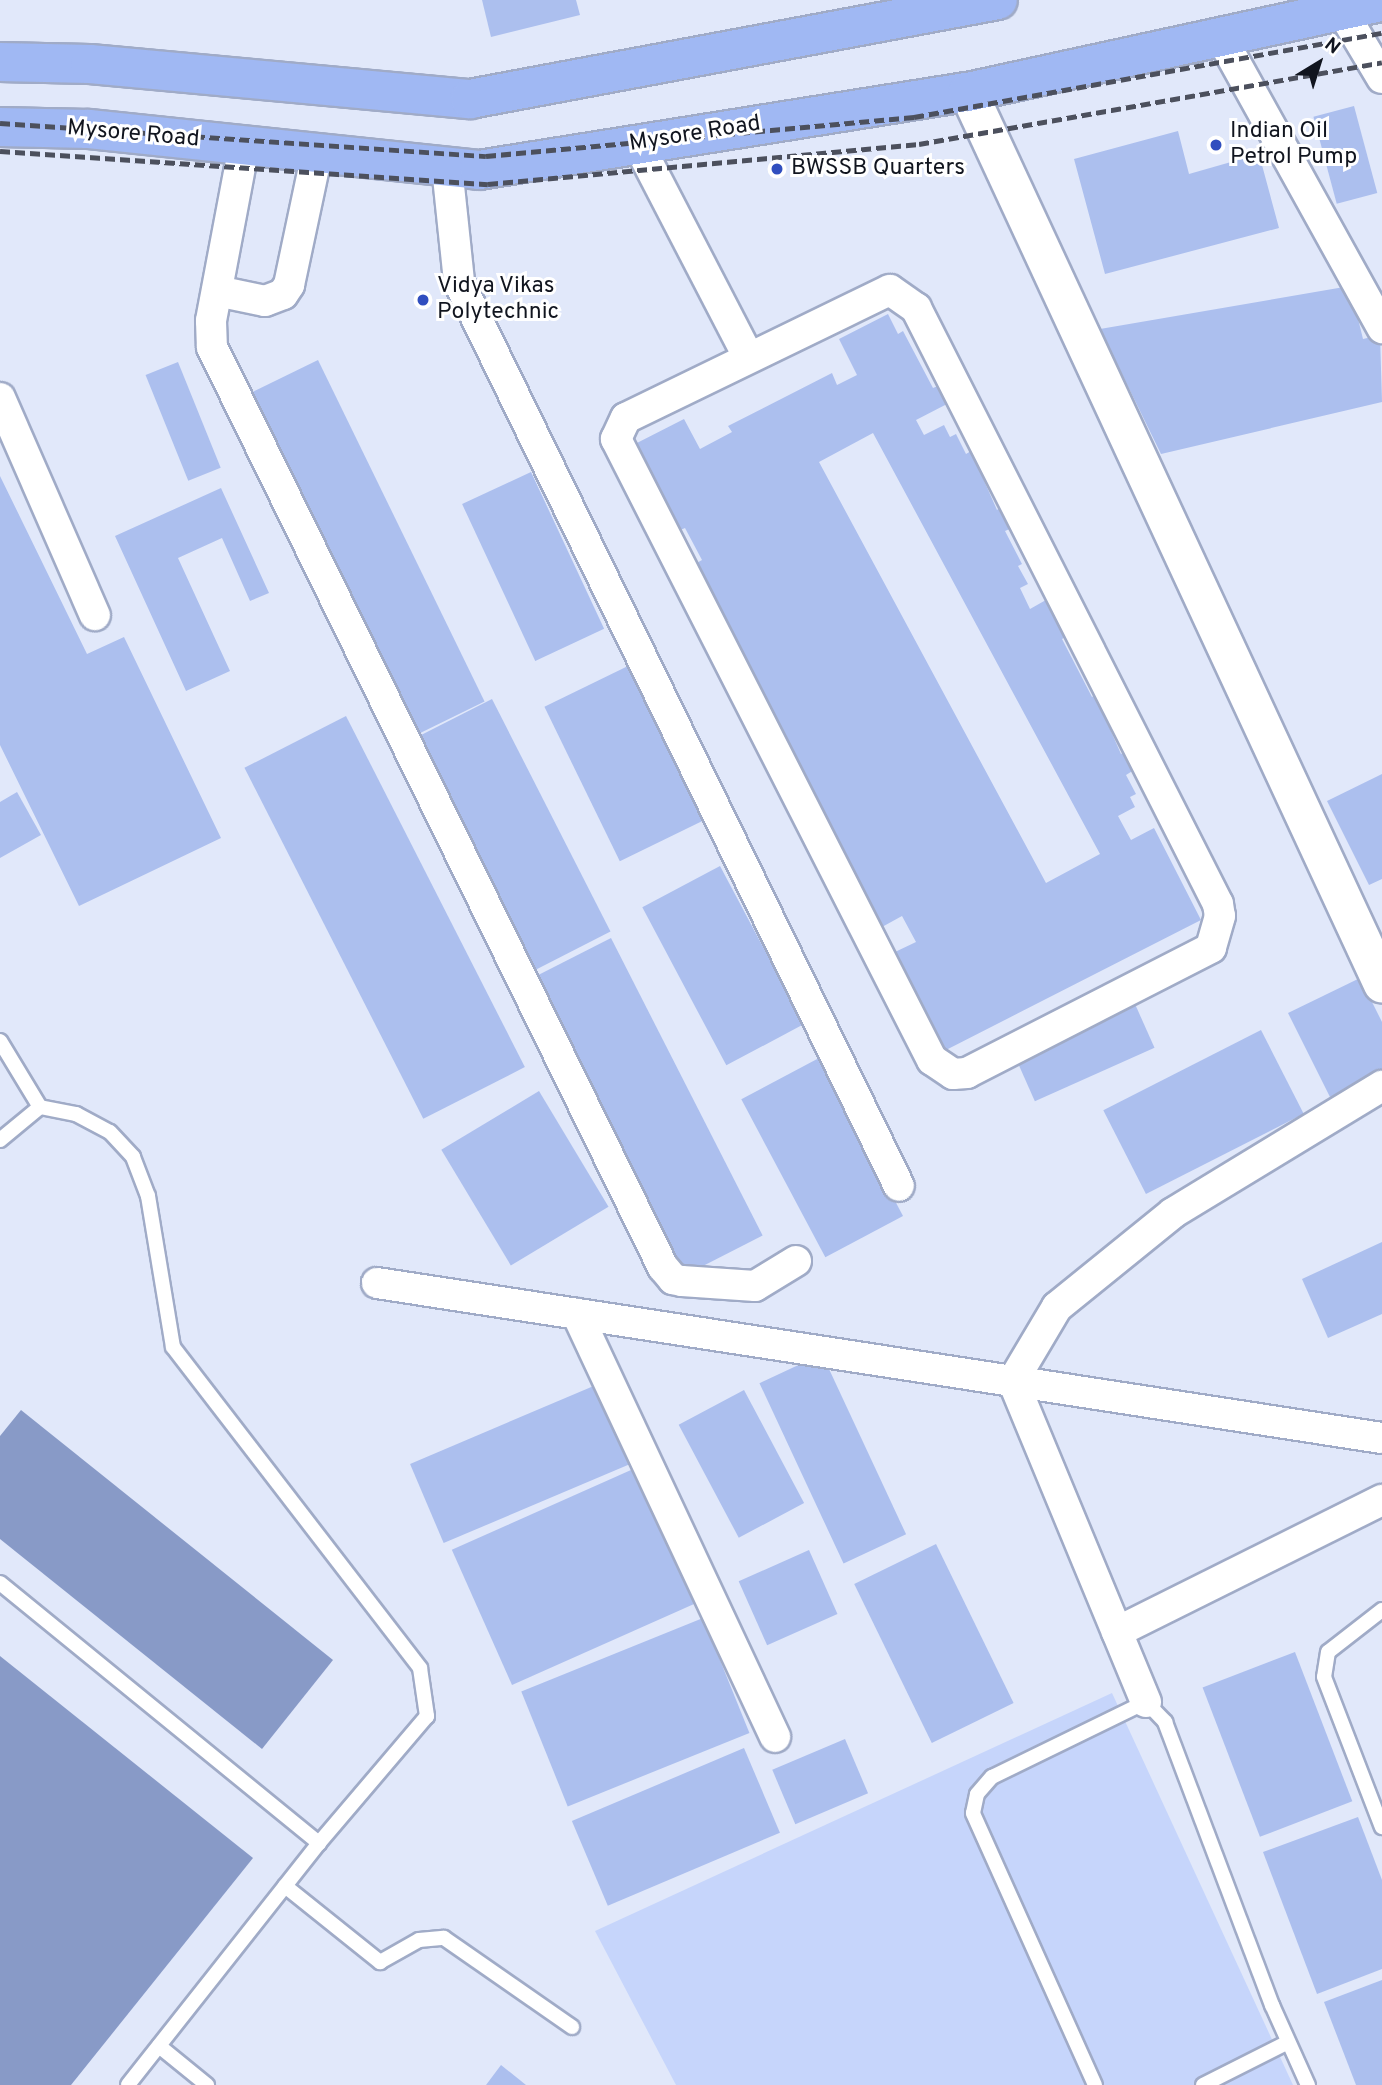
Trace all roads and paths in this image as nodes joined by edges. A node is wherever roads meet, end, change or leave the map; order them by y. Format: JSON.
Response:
{"nodes":[{"id":1,"x":998,"y":0,"type":"edge"},
{"id":2,"x":1382,"y":2,"type":"edge"},
{"id":3,"x":944,"y":5,"type":"edge"},
{"id":4,"x":1342,"y":11,"type":"junction"},
{"id":5,"x":1220,"y":37,"type":"junction"},
{"id":6,"x":0,"y":62,"type":"edge"},
{"id":7,"x":1382,"y":78,"type":"edge"},
{"id":8,"x":968,"y":93,"type":"junction"},
{"id":9,"x":0,"y":127,"type":"edge"},
{"id":10,"x":638,"y":144,"type":"junction"},
{"id":11,"x":244,"y":146,"type":"junction"},
{"id":12,"x":317,"y":153,"type":"junction"},
{"id":13,"x":447,"y":167,"type":"junction"},
{"id":14,"x":217,"y":291,"type":"junction"},
{"id":15,"x":1382,"y":328,"type":"edge"},
{"id":16,"x":748,"y":356,"type":"junction"},
{"id":17,"x":0,"y":398,"type":"edge"},
{"id":18,"x":95,"y":615,"type":"dead end"},
{"id":19,"x":1382,"y":984,"type":"edge"},
{"id":20,"x":0,"y":1041,"type":"edge"},
{"id":21,"x":1382,"y":1086,"type":"edge"},
{"id":22,"x":40,"y":1107,"type":"junction"},
{"id":23,"x":0,"y":1140,"type":"edge"},
{"id":24,"x":899,"y":1186,"type":"dead end"},
{"id":25,"x":796,"y":1261,"type":"dead end"},
{"id":26,"x":377,"y":1283,"type":"dead end"},
{"id":27,"x":577,"y":1314,"type":"junction"},
{"id":28,"x":1013,"y":1381,"type":"junction"},
{"id":29,"x":1382,"y":1438,"type":"edge"},
{"id":30,"x":1382,"y":1500,"type":"edge"},
{"id":31,"x":0,"y":1583,"type":"edge"},
{"id":32,"x":1382,"y":1610,"type":"edge"},
{"id":33,"x":1117,"y":1632,"type":"junction"},
{"id":34,"x":1146,"y":1702,"type":"junction"},
{"id":35,"x":775,"y":1737,"type":"dead end"},
{"id":36,"x":1382,"y":1827,"type":"edge"},
{"id":37,"x":319,"y":1843,"type":"junction"},
{"id":38,"x":285,"y":1886,"type":"junction"},
{"id":39,"x":572,"y":2027,"type":"dead end"},
{"id":40,"x":1288,"y":2042,"type":"junction"},
{"id":41,"x":159,"y":2046,"type":"junction"},
{"id":42,"x":128,"y":2085,"type":"edge"},
{"id":43,"x":207,"y":2085,"type":"edge"},
{"id":44,"x":1095,"y":2085,"type":"edge"},
{"id":45,"x":1203,"y":2085,"type":"edge"},
{"id":46,"x":1308,"y":2085,"type":"edge"}],
"edges":[{"from":1,"to":3,"type":"highway"},
{"from":2,"to":4,"type":"highway","name":"Mysore Road"},
{"from":3,"to":6,"type":"highway"},
{"from":4,"to":5,"type":"highway","name":"Mysore Road"},
{"from":4,"to":7,"type":"street"},
{"from":5,"to":8,"type":"highway","name":"Mysore Road"},
{"from":5,"to":15,"type":"street"},
{"from":8,"to":10,"type":"highway","name":"Mysore Road"},
{"from":8,"to":19,"type":"street"},
{"from":9,"to":11,"type":"highway","name":"Mysore Road"},
{"from":10,"to":13,"type":"highway","name":"Mysore Road"},
{"from":10,"to":16,"type":"street"},
{"from":11,"to":12,"type":"highway","name":"Mysore Road"},
{"from":11,"to":14,"type":"street"},
{"from":12,"to":13,"type":"highway","name":"Mysore Road"},
{"from":12,"to":14,"type":"street"},
{"from":13,"to":24,"type":"street"},
{"from":14,"to":25,"type":"street"},
{"from":16,"to":16,"type":"street"},
{"from":17,"to":18,"type":"street"},
{"from":20,"to":22,"type":"lane"},
{"from":21,"to":28,"type":"street"},
{"from":22,"to":23,"type":"lane"},
{"from":22,"to":37,"type":"lane"},
{"from":26,"to":27,"type":"street"},
{"from":27,"to":28,"type":"street"},
{"from":27,"to":35,"type":"street"},
{"from":28,"to":29,"type":"street"},
{"from":28,"to":33,"type":"street"},
{"from":30,"to":33,"type":"street"},
{"from":31,"to":37,"type":"lane"},
{"from":32,"to":36,"type":"lane"},
{"from":33,"to":34,"type":"street"},
{"from":34,"to":40,"type":"lane"},
{"from":34,"to":44,"type":"lane"},
{"from":37,"to":38,"type":"lane"},
{"from":38,"to":39,"type":"lane"},
{"from":38,"to":41,"type":"lane"},
{"from":40,"to":45,"type":"lane"},
{"from":40,"to":46,"type":"lane"},
{"from":41,"to":42,"type":"lane"},
{"from":41,"to":43,"type":"lane"}]}
